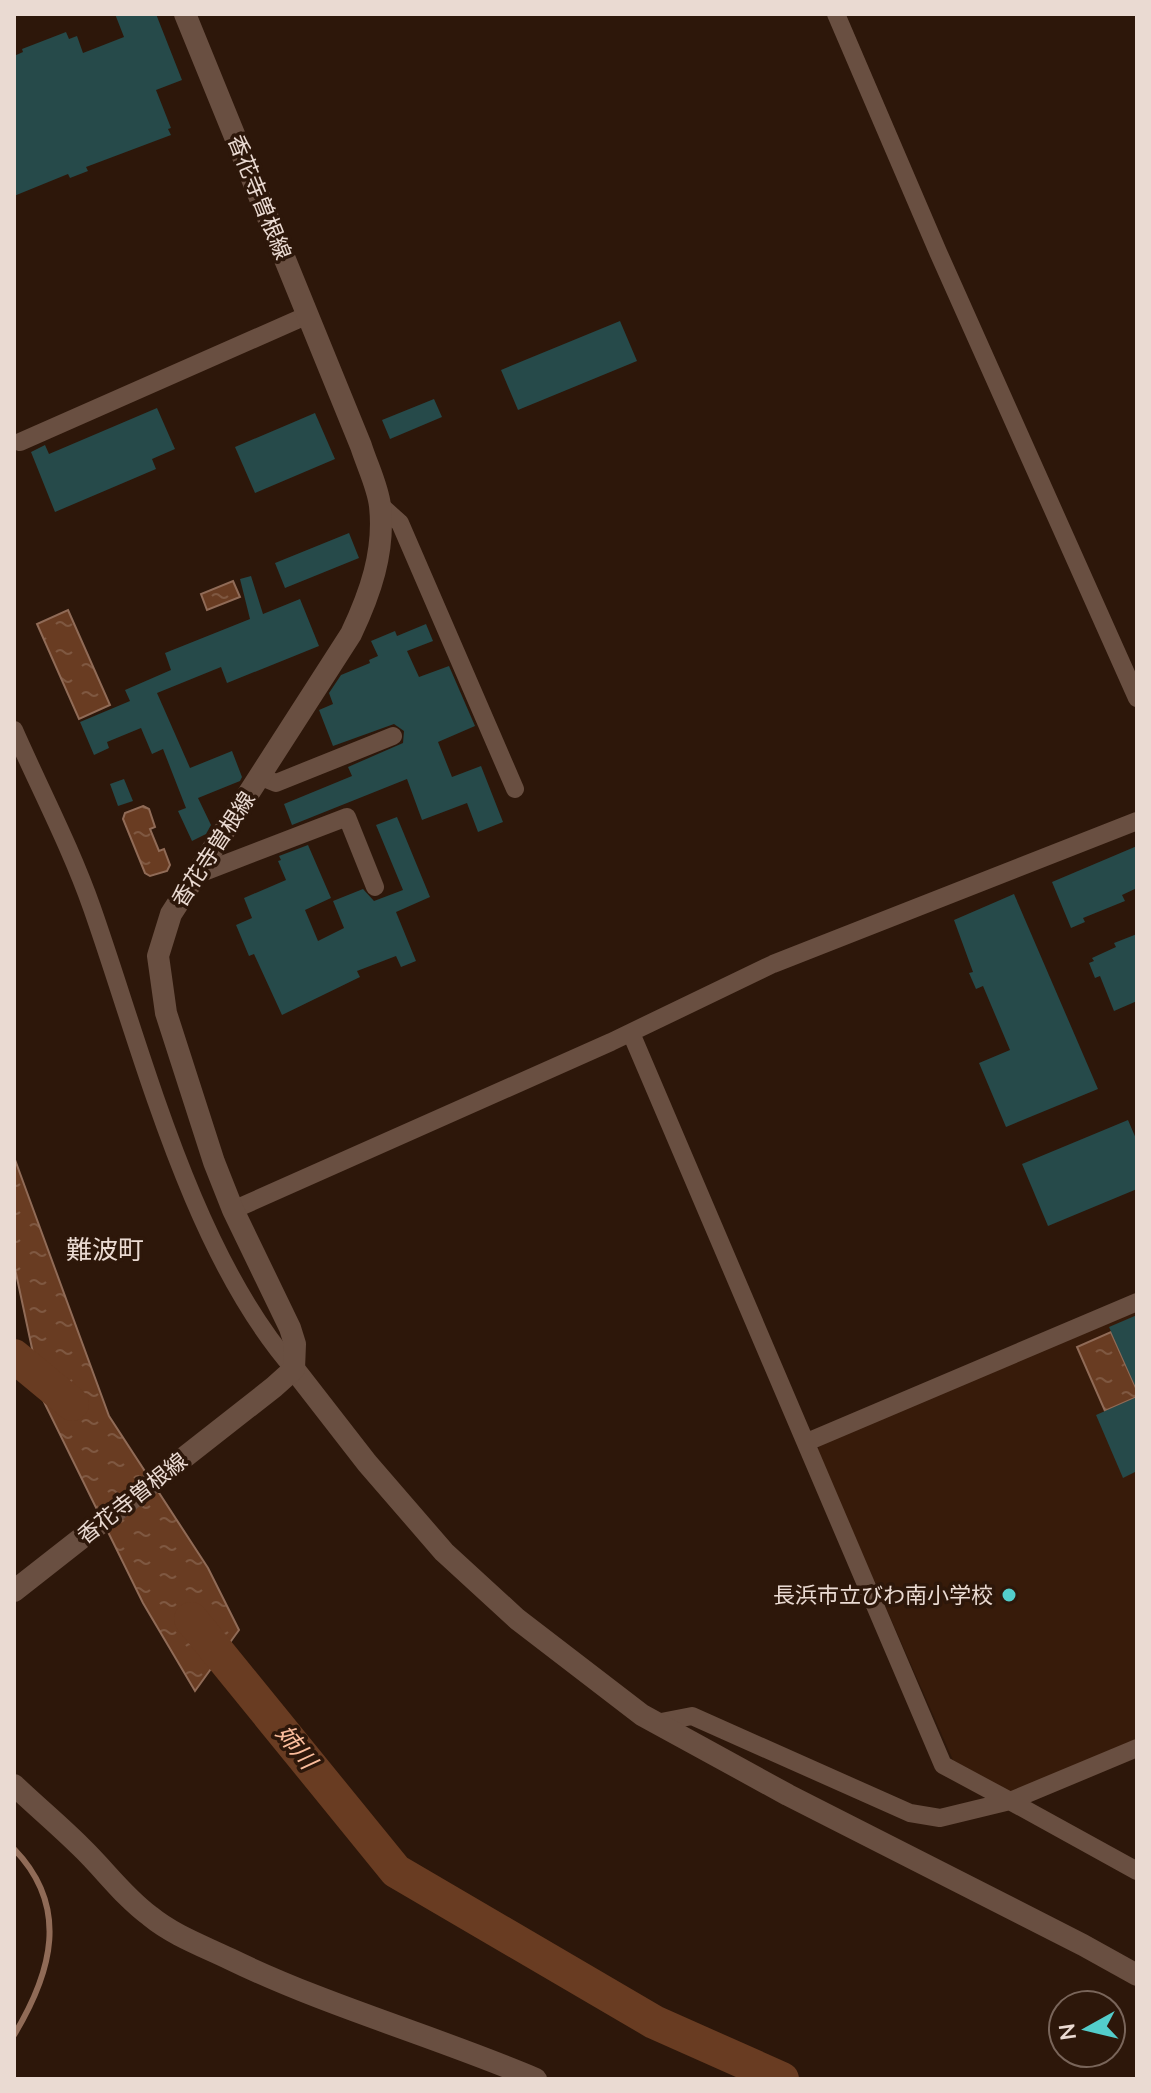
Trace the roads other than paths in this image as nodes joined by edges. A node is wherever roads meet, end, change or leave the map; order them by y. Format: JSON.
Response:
{"nodes":[{"id":1,"x":185,"y":14,"type":"edge"},
{"id":2,"x":836,"y":14,"type":"edge"},
{"id":3,"x":308,"y":315,"type":"junction"},
{"id":4,"x":20,"y":442,"type":"dead end"},
{"id":5,"x":380,"y":505,"type":"junction"},
{"id":6,"x":1137,"y":698,"type":"edge"},
{"id":7,"x":14,"y":730,"type":"edge"},
{"id":8,"x":393,"y":736,"type":"dead end"},
{"id":9,"x":259,"y":776,"type":"junction"},
{"id":10,"x":515,"y":789,"type":"dead end"},
{"id":11,"x":1137,"y":821,"type":"edge"},
{"id":12,"x":196,"y":875,"type":"junction"},
{"id":13,"x":375,"y":887,"type":"dead end"},
{"id":14,"x":631,"y":1033,"type":"junction"},
{"id":15,"x":233,"y":1210,"type":"junction"},
{"id":16,"x":1137,"y":1302,"type":"edge"},
{"id":17,"x":294,"y":1369,"type":"junction"},
{"id":18,"x":807,"y":1442,"type":"junction"},
{"id":19,"x":14,"y":1591,"type":"edge"},
{"id":20,"x":656,"y":1723,"type":"junction"},
{"id":21,"x":1137,"y":1748,"type":"edge"},
{"id":22,"x":14,"y":1785,"type":"edge"},
{"id":23,"x":1010,"y":1801,"type":"junction"},
{"id":24,"x":1137,"y":1871,"type":"edge"},
{"id":25,"x":1137,"y":1975,"type":"edge"},
{"id":26,"x":536,"y":2079,"type":"edge"}],
"edges":[{"from":1,"to":3,"type":"main road","name":"香花寺曽根線"},
{"from":2,"to":6,"type":"street"},
{"from":3,"to":4,"type":"street"},
{"from":3,"to":5,"type":"main road","name":"香花寺曽根線"},
{"from":5,"to":9,"type":"main road","name":"香花寺曽根線"},
{"from":5,"to":10,"type":"street"},
{"from":7,"to":17,"type":"street"},
{"from":8,"to":9,"type":"street"},
{"from":9,"to":12,"type":"main road","name":"香花寺曽根線"},
{"from":11,"to":14,"type":"street"},
{"from":12,"to":13,"type":"street"},
{"from":12,"to":15,"type":"main road","name":"香花寺曽根線"},
{"from":14,"to":15,"type":"street"},
{"from":14,"to":18,"type":"street"},
{"from":15,"to":17,"type":"main road","name":"香花寺曽根線"},
{"from":16,"to":18,"type":"street"},
{"from":17,"to":19,"type":"main road","name":"香花寺曽根線"},
{"from":17,"to":20,"type":"main road"},
{"from":18,"to":23,"type":"street"},
{"from":20,"to":23,"type":"street"},
{"from":20,"to":25,"type":"main road"},
{"from":21,"to":23,"type":"street"},
{"from":22,"to":26,"type":"main road"},
{"from":23,"to":24,"type":"street"}]}
